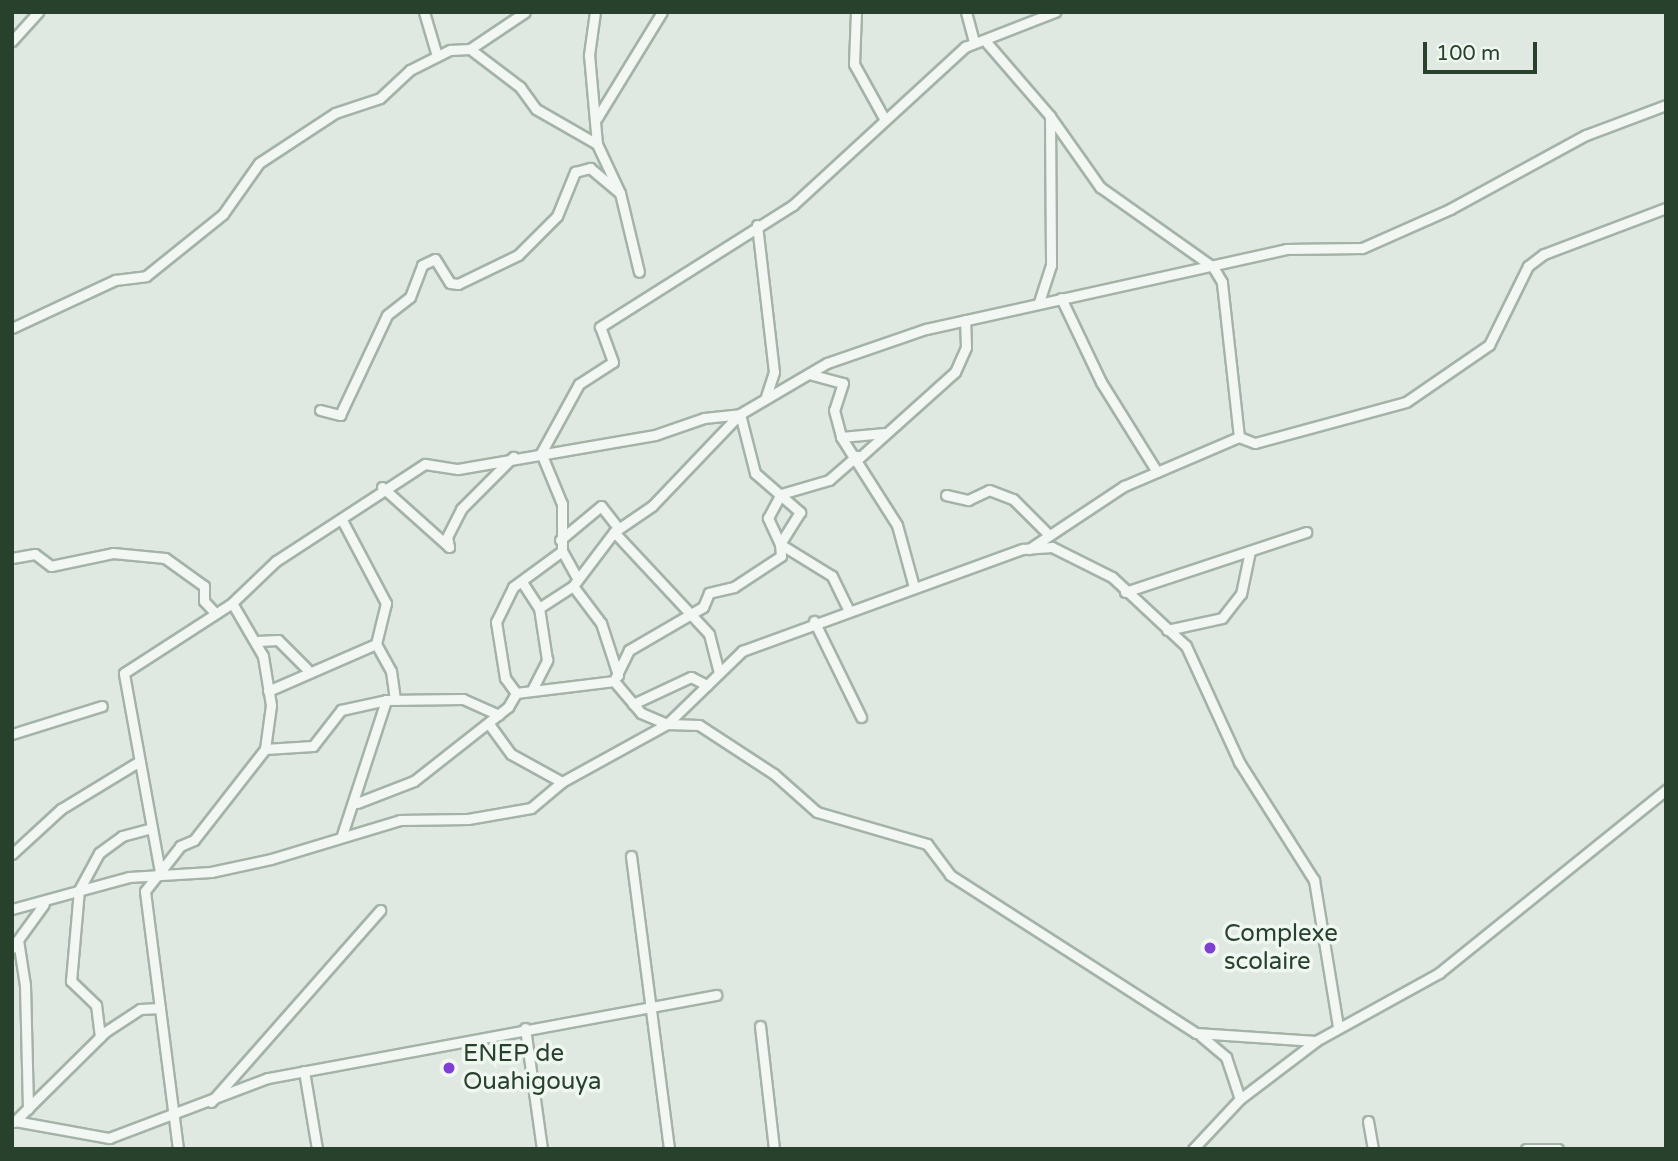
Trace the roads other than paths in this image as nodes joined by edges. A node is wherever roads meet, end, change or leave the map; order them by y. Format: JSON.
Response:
{"nodes":[{"id":1,"x":38,"y":12,"type":"edge"},
{"id":2,"x":424,"y":12,"type":"edge"},
{"id":3,"x":524,"y":12,"type":"edge"},
{"id":4,"x":595,"y":12,"type":"edge"},
{"id":5,"x":662,"y":12,"type":"edge"},
{"id":6,"x":856,"y":12,"type":"edge"},
{"id":7,"x":966,"y":12,"type":"edge"},
{"id":8,"x":1055,"y":12,"type":"edge"},
{"id":9,"x":12,"y":41,"type":"edge"},
{"id":10,"x":974,"y":41,"type":"junction"},
{"id":11,"x":987,"y":43,"type":"junction"},
{"id":12,"x":470,"y":49,"type":"junction"},
{"id":13,"x":437,"y":56,"type":"junction"},
{"id":14,"x":1666,"y":106,"type":"edge"},
{"id":15,"x":1050,"y":116,"type":"junction"},
{"id":16,"x":597,"y":118,"type":"junction"},
{"id":17,"x":885,"y":120,"type":"junction"},
{"id":18,"x":597,"y":144,"type":"junction"},
{"id":19,"x":620,"y":193,"type":"junction"},
{"id":20,"x":1666,"y":208,"type":"edge"},
{"id":21,"x":757,"y":225,"type":"junction"},
{"id":22,"x":1213,"y":267,"type":"junction"},
{"id":23,"x":639,"y":272,"type":"dead end"},
{"id":24,"x":1061,"y":298,"type":"junction"},
{"id":25,"x":1040,"y":303,"type":"junction"},
{"id":26,"x":965,"y":320,"type":"junction"},
{"id":27,"x":12,"y":328,"type":"edge"},
{"id":28,"x":809,"y":374,"type":"junction"},
{"id":29,"x":766,"y":397,"type":"junction"},
{"id":30,"x":320,"y":410,"type":"dead end"},
{"id":31,"x":740,"y":415,"type":"junction"},
{"id":32,"x":885,"y":433,"type":"junction"},
{"id":33,"x":841,"y":437,"type":"junction"},
{"id":34,"x":1239,"y":437,"type":"junction"},
{"id":35,"x":541,"y":453,"type":"junction"},
{"id":36,"x":513,"y":457,"type":"junction"},
{"id":37,"x":858,"y":457,"type":"junction"},
{"id":38,"x":1157,"y":472,"type":"junction"},
{"id":39,"x":382,"y":487,"type":"junction"},
{"id":40,"x":781,"y":494,"type":"junction"},
{"id":41,"x":946,"y":495,"type":"dead end"},
{"id":42,"x":342,"y":520,"type":"junction"},
{"id":43,"x":616,"y":530,"type":"junction"},
{"id":44,"x":1306,"y":531,"type":"dead end"},
{"id":45,"x":1047,"y":533,"type":"junction"},
{"id":46,"x":560,"y":540,"type":"junction"},
{"id":47,"x":780,"y":544,"type":"junction"},
{"id":48,"x":1029,"y":549,"type":"junction"},
{"id":49,"x":562,"y":551,"type":"junction"},
{"id":50,"x":1250,"y":551,"type":"junction"},
{"id":51,"x":12,"y":558,"type":"edge"},
{"id":52,"x":576,"y":576,"type":"junction"},
{"id":53,"x":522,"y":582,"type":"junction"},
{"id":54,"x":573,"y":586,"type":"junction"},
{"id":55,"x":914,"y":587,"type":"junction"},
{"id":56,"x":1125,"y":592,"type":"junction"},
{"id":57,"x":232,"y":603,"type":"junction"},
{"id":58,"x":539,"y":608,"type":"junction"},
{"id":59,"x":848,"y":609,"type":"junction"},
{"id":60,"x":215,"y":613,"type":"junction"},
{"id":61,"x":690,"y":613,"type":"junction"},
{"id":62,"x":814,"y":621,"type":"junction"},
{"id":63,"x":1167,"y":630,"type":"junction"},
{"id":64,"x":257,"y":642,"type":"junction"},
{"id":65,"x":376,"y":644,"type":"junction"},
{"id":66,"x":307,"y":669,"type":"junction"},
{"id":67,"x":719,"y":673,"type":"junction"},
{"id":68,"x":616,"y":678,"type":"junction"},
{"id":69,"x":706,"y":685,"type":"junction"},
{"id":70,"x":531,"y":690,"type":"junction"},
{"id":71,"x":268,"y":691,"type":"junction"},
{"id":72,"x":516,"y":693,"type":"junction"},
{"id":73,"x":391,"y":700,"type":"junction"},
{"id":74,"x":633,"y":704,"type":"junction"},
{"id":75,"x":102,"y":706,"type":"dead end"},
{"id":76,"x":499,"y":715,"type":"junction"},
{"id":77,"x":861,"y":717,"type":"dead end"},
{"id":78,"x":489,"y":724,"type":"junction"},
{"id":79,"x":667,"y":724,"type":"junction"},
{"id":80,"x":12,"y":734,"type":"edge"},
{"id":81,"x":265,"y":749,"type":"junction"},
{"id":82,"x":140,"y":761,"type":"junction"},
{"id":83,"x":562,"y":782,"type":"junction"},
{"id":84,"x":1666,"y":790,"type":"edge"},
{"id":85,"x":357,"y":803,"type":"junction"},
{"id":86,"x":152,"y":828,"type":"junction"},
{"id":87,"x":342,"y":835,"type":"junction"},
{"id":88,"x":12,"y":855,"type":"edge"},
{"id":89,"x":631,"y":856,"type":"dead end"},
{"id":90,"x":160,"y":872,"type":"junction"},
{"id":91,"x":79,"y":890,"type":"junction"},
{"id":92,"x":45,"y":903,"type":"junction"},
{"id":93,"x":12,"y":909,"type":"edge"},
{"id":94,"x":380,"y":910,"type":"dead end"},
{"id":95,"x":15,"y":944,"type":"edge"},
{"id":96,"x":716,"y":995,"type":"dead end"},
{"id":97,"x":650,"y":1006,"type":"junction"},
{"id":98,"x":160,"y":1008,"type":"junction"},
{"id":99,"x":760,"y":1026,"type":"dead end"},
{"id":100,"x":1338,"y":1026,"type":"junction"},
{"id":101,"x":525,"y":1028,"type":"junction"},
{"id":102,"x":1196,"y":1034,"type":"junction"},
{"id":103,"x":100,"y":1037,"type":"junction"},
{"id":104,"x":1315,"y":1041,"type":"junction"},
{"id":105,"x":304,"y":1071,"type":"junction"},
{"id":106,"x":1240,"y":1099,"type":"junction"},
{"id":107,"x":208,"y":1106,"type":"junction"},
{"id":108,"x":28,"y":1109,"type":"junction"},
{"id":109,"x":174,"y":1118,"type":"junction"},
{"id":110,"x":1368,"y":1121,"type":"dead end"},
{"id":111,"x":14,"y":1122,"type":"edge"},
{"id":112,"x":93,"y":1137,"type":"junction"},
{"id":113,"x":94,"y":1149,"type":"edge"},
{"id":114,"x":178,"y":1149,"type":"edge"},
{"id":115,"x":317,"y":1149,"type":"edge"},
{"id":116,"x":542,"y":1149,"type":"edge"},
{"id":117,"x":669,"y":1149,"type":"edge"},
{"id":118,"x":774,"y":1149,"type":"edge"},
{"id":119,"x":1194,"y":1149,"type":"edge"},
{"id":120,"x":1373,"y":1149,"type":"edge"},
{"id":121,"x":1526,"y":1149,"type":"edge"},
{"id":122,"x":1558,"y":1149,"type":"edge"}],
"edges":[{"from":1,"to":9,"type":"street"},
{"from":2,"to":13,"type":"street"},
{"from":3,"to":12,"type":"street"},
{"from":4,"to":16,"type":"street"},
{"from":5,"to":16,"type":"street"},
{"from":6,"to":17,"type":"street"},
{"from":7,"to":10,"type":"street"},
{"from":8,"to":11,"type":"street"},
{"from":10,"to":11,"type":"street"},
{"from":10,"to":17,"type":"street"},
{"from":11,"to":15,"type":"street"},
{"from":12,"to":13,"type":"street"},
{"from":12,"to":18,"type":"street"},
{"from":13,"to":27,"type":"street"},
{"from":14,"to":22,"type":"street"},
{"from":15,"to":22,"type":"street"},
{"from":15,"to":25,"type":"street"},
{"from":16,"to":18,"type":"street"},
{"from":17,"to":21,"type":"street"},
{"from":18,"to":19,"type":"street"},
{"from":19,"to":23,"type":"street"},
{"from":19,"to":30,"type":"street"},
{"from":20,"to":34,"type":"street"},
{"from":21,"to":29,"type":"street"},
{"from":21,"to":35,"type":"street"},
{"from":22,"to":24,"type":"street"},
{"from":22,"to":34,"type":"street"},
{"from":24,"to":25,"type":"street"},
{"from":24,"to":38,"type":"street"},
{"from":25,"to":26,"type":"street"},
{"from":26,"to":28,"type":"street"},
{"from":26,"to":32,"type":"street"},
{"from":28,"to":29,"type":"street"},
{"from":28,"to":33,"type":"street"},
{"from":29,"to":31,"type":"street"},
{"from":31,"to":35,"type":"street"},
{"from":31,"to":40,"type":"street"},
{"from":31,"to":43,"type":"street"},
{"from":32,"to":33,"type":"street"},
{"from":32,"to":37,"type":"street"},
{"from":33,"to":37,"type":"street"},
{"from":34,"to":38,"type":"street"},
{"from":35,"to":36,"type":"street"},
{"from":35,"to":46,"type":"street"},
{"from":36,"to":39,"type":"street"},
{"from":36,"to":39,"type":"street"},
{"from":37,"to":40,"type":"street"},
{"from":37,"to":55,"type":"street"},
{"from":38,"to":45,"type":"street"},
{"from":39,"to":42,"type":"street"},
{"from":40,"to":47,"type":"street"},
{"from":40,"to":47,"type":"street"},
{"from":41,"to":45,"type":"street"},
{"from":42,"to":57,"type":"street"},
{"from":42,"to":65,"type":"street"},
{"from":43,"to":46,"type":"street"},
{"from":43,"to":52,"type":"street"},
{"from":43,"to":61,"type":"street"},
{"from":44,"to":50,"type":"street"},
{"from":45,"to":48,"type":"street"},
{"from":46,"to":49,"type":"street"},
{"from":47,"to":59,"type":"street"},
{"from":47,"to":61,"type":"street"},
{"from":48,"to":55,"type":"street"},
{"from":48,"to":56,"type":"street"},
{"from":49,"to":52,"type":"street"},
{"from":49,"to":53,"type":"street"},
{"from":50,"to":56,"type":"street"},
{"from":50,"to":63,"type":"street"},
{"from":51,"to":60,"type":"street"},
{"from":52,"to":54,"type":"street"},
{"from":53,"to":58,"type":"street"},
{"from":53,"to":72,"type":"street"},
{"from":54,"to":58,"type":"street"},
{"from":54,"to":68,"type":"street"},
{"from":55,"to":59,"type":"street"},
{"from":56,"to":63,"type":"street"},
{"from":57,"to":60,"type":"street"},
{"from":57,"to":64,"type":"street"},
{"from":58,"to":70,"type":"street"},
{"from":59,"to":62,"type":"street"},
{"from":60,"to":82,"type":"street"},
{"from":61,"to":67,"type":"street"},
{"from":61,"to":68,"type":"street"},
{"from":62,"to":67,"type":"street"},
{"from":62,"to":77,"type":"street"},
{"from":63,"to":100,"type":"street"},
{"from":64,"to":66,"type":"street"},
{"from":64,"to":71,"type":"street"},
{"from":65,"to":66,"type":"street"},
{"from":65,"to":73,"type":"street"},
{"from":66,"to":71,"type":"street"},
{"from":67,"to":69,"type":"street"},
{"from":68,"to":70,"type":"street"},
{"from":68,"to":74,"type":"street"},
{"from":69,"to":74,"type":"street"},
{"from":69,"to":79,"type":"street"},
{"from":70,"to":72,"type":"street"},
{"from":71,"to":81,"type":"street"},
{"from":72,"to":76,"type":"street"},
{"from":73,"to":76,"type":"street"},
{"from":73,"to":81,"type":"street"},
{"from":73,"to":85,"type":"street"},
{"from":74,"to":79,"type":"street"},
{"from":75,"to":80,"type":"street"},
{"from":76,"to":78,"type":"street"},
{"from":78,"to":83,"type":"street"},
{"from":78,"to":85,"type":"street"},
{"from":79,"to":83,"type":"street"},
{"from":79,"to":102,"type":"street"},
{"from":81,"to":90,"type":"street"},
{"from":82,"to":86,"type":"street"},
{"from":82,"to":88,"type":"street"},
{"from":83,"to":87,"type":"street"},
{"from":84,"to":100,"type":"street"},
{"from":85,"to":87,"type":"street"},
{"from":86,"to":90,"type":"street"},
{"from":86,"to":91,"type":"street"},
{"from":87,"to":90,"type":"street"},
{"from":89,"to":97,"type":"street"},
{"from":90,"to":91,"type":"street"},
{"from":90,"to":98,"type":"street"},
{"from":91,"to":92,"type":"street"},
{"from":91,"to":103,"type":"street"},
{"from":92,"to":93,"type":"street"},
{"from":92,"to":95,"type":"street"},
{"from":94,"to":107,"type":"street"},
{"from":95,"to":108,"type":"street"},
{"from":96,"to":97,"type":"street"},
{"from":97,"to":101,"type":"street"},
{"from":97,"to":117,"type":"street"},
{"from":98,"to":103,"type":"street"},
{"from":98,"to":109,"type":"street"},
{"from":99,"to":118,"type":"street"},
{"from":100,"to":104,"type":"street"},
{"from":101,"to":105,"type":"street"},
{"from":101,"to":116,"type":"street"},
{"from":102,"to":104,"type":"street"},
{"from":102,"to":106,"type":"street"},
{"from":103,"to":108,"type":"street"},
{"from":104,"to":106,"type":"street"},
{"from":105,"to":107,"type":"street"},
{"from":105,"to":115,"type":"street"},
{"from":106,"to":119,"type":"street"},
{"from":107,"to":109,"type":"street"},
{"from":108,"to":111,"type":"street"},
{"from":109,"to":112,"type":"street"},
{"from":109,"to":114,"type":"street"},
{"from":110,"to":120,"type":"street"},
{"from":111,"to":112,"type":"street"},
{"from":112,"to":113,"type":"street"},
{"from":121,"to":122,"type":"street"}]}
